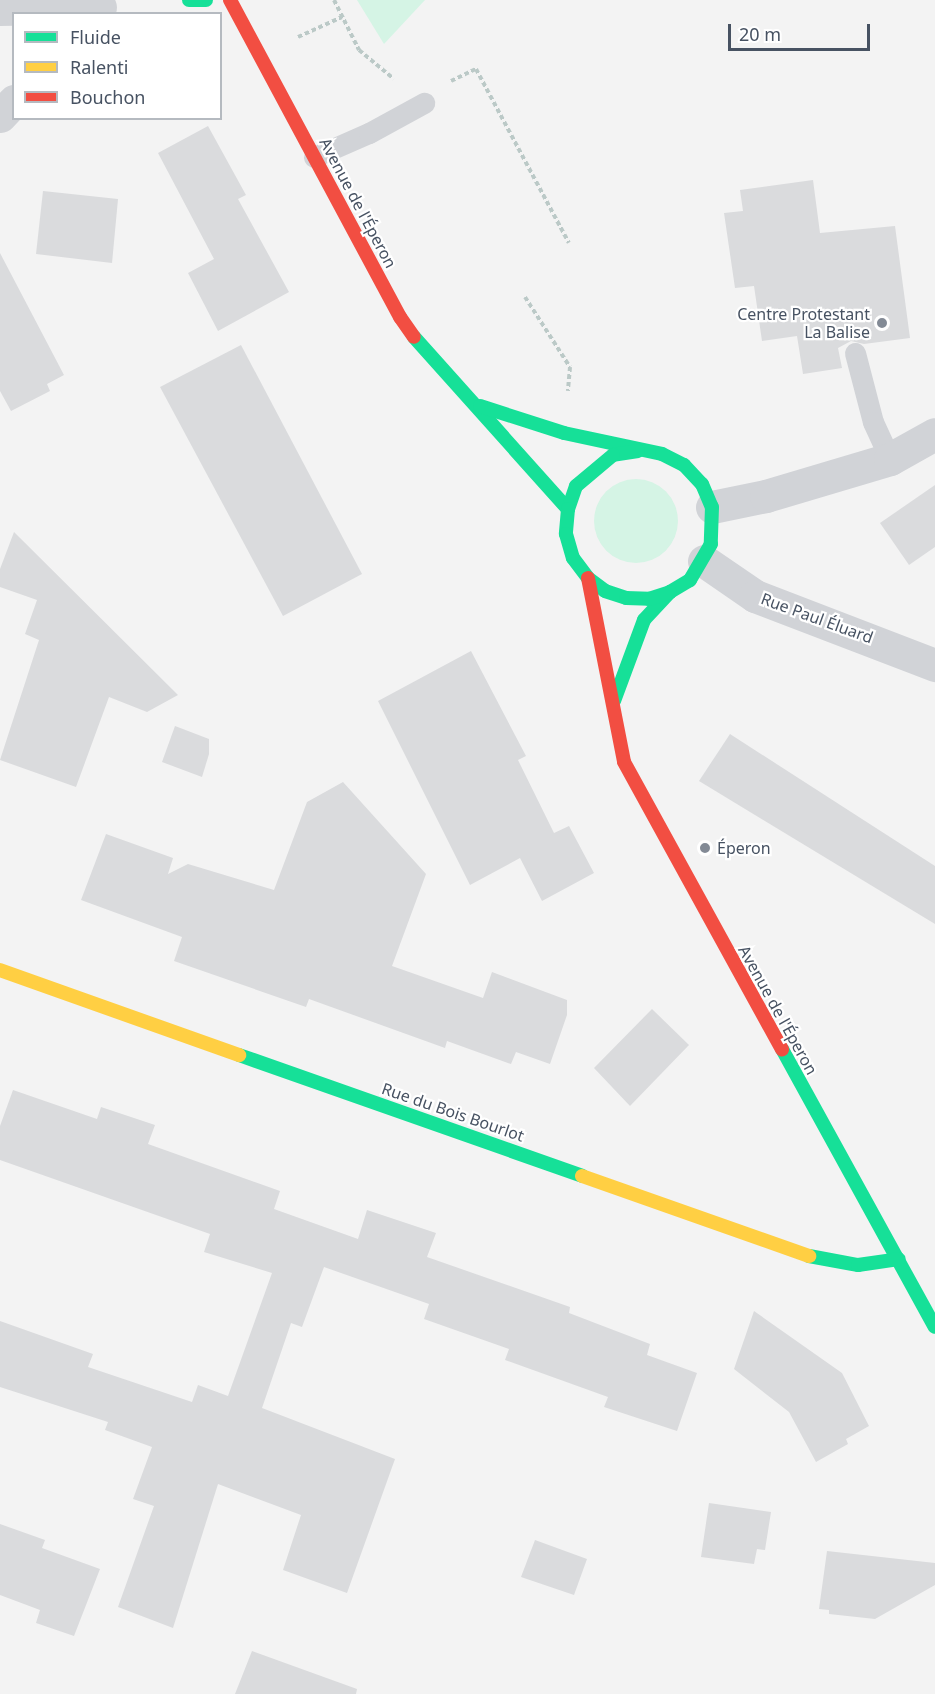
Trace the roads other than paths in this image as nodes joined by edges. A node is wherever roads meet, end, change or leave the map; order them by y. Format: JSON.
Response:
{"nodes":[{"id":1,"x":189,"y":0,"type":"edge"},
{"id":2,"x":206,"y":0,"type":"edge"},
{"id":3,"x":230,"y":0,"type":"edge"},
{"id":4,"x":104,"y":7,"type":"edge"},
{"id":5,"x":0,"y":9,"type":"edge"},
{"id":6,"x":12,"y":103,"type":"edge"},
{"id":7,"x":424,"y":103,"type":"road end"},
{"id":8,"x":0,"y":116,"type":"edge"},
{"id":9,"x":314,"y":157,"type":"junction"},
{"id":10,"x":855,"y":353,"type":"dead end"},
{"id":11,"x":480,"y":406,"type":"junction"},
{"id":12,"x":935,"y":434,"type":"edge"},
{"id":13,"x":638,"y":451,"type":"junction"},
{"id":14,"x":890,"y":459,"type":"junction"},
{"id":15,"x":712,"y":507,"type":"junction"},
{"id":16,"x":568,"y":509,"type":"junction"},
{"id":17,"x":704,"y":561,"type":"junction"},
{"id":18,"x":588,"y":578,"type":"junction"},
{"id":19,"x":670,"y":592,"type":"junction"},
{"id":20,"x":935,"y":664,"type":"edge"},
{"id":21,"x":614,"y":701,"type":"junction"},
{"id":22,"x":0,"y":970,"type":"edge"},
{"id":23,"x":899,"y":1258,"type":"junction"},
{"id":24,"x":935,"y":1327,"type":"edge"}],
"edges":[{"from":1,"to":2,"type":"main road"},
{"from":3,"to":9,"type":"main road","name":"Avenue de l'Éperon"},
{"from":4,"to":5,"type":"street"},
{"from":6,"to":8,"type":"street"},
{"from":7,"to":9,"type":"lane"},
{"from":9,"to":11,"type":"main road","name":"Avenue de l'Éperon"},
{"from":10,"to":14,"type":"lane"},
{"from":11,"to":13,"type":"main road","name":"Avenue de l'Éperon"},
{"from":11,"to":16,"type":"main road","name":"Avenue de l'Éperon"},
{"from":12,"to":14,"type":"street"},
{"from":13,"to":15,"type":"main road","name":"Avenue de l'Éperon"},
{"from":13,"to":16,"type":"main road","name":"Avenue de l'Éperon"},
{"from":14,"to":15,"type":"street"},
{"from":15,"to":17,"type":"main road","name":"Avenue de l'Éperon"},
{"from":16,"to":18,"type":"main road","name":"Avenue de l'Éperon"},
{"from":17,"to":19,"type":"main road","name":"Avenue de l'Éperon"},
{"from":17,"to":20,"type":"street","name":"Rue Paul Éluard"},
{"from":18,"to":19,"type":"main road","name":"Avenue de l'Éperon"},
{"from":18,"to":21,"type":"main road","name":"Avenue de l'Éperon"},
{"from":19,"to":21,"type":"main road","name":"Avenue de l'Éperon"},
{"from":21,"to":23,"type":"main road","name":"Avenue de l'Éperon"},
{"from":22,"to":23,"type":"main road","name":"Rue du Bois Bourlot"},
{"from":23,"to":24,"type":"main road","name":"Avenue de l'Éperon"}]}
